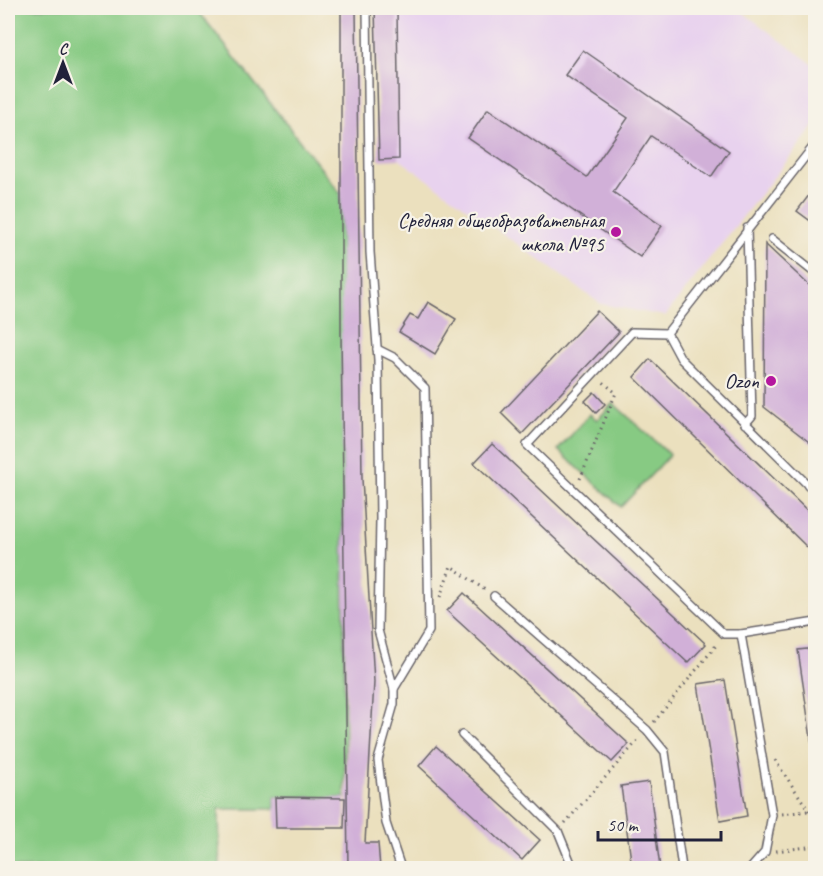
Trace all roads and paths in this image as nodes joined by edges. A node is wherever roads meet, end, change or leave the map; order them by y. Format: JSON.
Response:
{"nodes":[{"id":1,"x":368,"y":8,"type":"edge"},
{"id":2,"x":816,"y":143,"type":"edge"},
{"id":3,"x":747,"y":228,"type":"junction"},
{"id":4,"x":772,"y":239,"type":"dead end"},
{"id":5,"x":816,"y":274,"type":"edge"},
{"id":6,"x":667,"y":333,"type":"junction"},
{"id":7,"x":376,"y":349,"type":"junction"},
{"id":8,"x":593,"y":373,"type":"junction"},
{"id":9,"x":745,"y":424,"type":"junction"},
{"id":10,"x":816,"y":474,"type":"edge"},
{"id":11,"x":808,"y":486,"type":"junction"},
{"id":12,"x":574,"y":493,"type":"junction"},
{"id":13,"x":816,"y":493,"type":"edge"},
{"id":14,"x":494,"y":596,"type":"joint"},
{"id":15,"x":440,"y":598,"type":"dead end"},
{"id":16,"x":816,"y":622,"type":"edge"},
{"id":17,"x":724,"y":634,"type":"junction"},
{"id":18,"x":741,"y":634,"type":"junction"},
{"id":19,"x":394,"y":689,"type":"junction"},
{"id":20,"x":648,"y":730,"type":"junction"},
{"id":21,"x":462,"y":735,"type":"dead end"},
{"id":22,"x":770,"y":752,"type":"dead end"},
{"id":23,"x":816,"y":810,"type":"edge"},
{"id":24,"x":809,"y":811,"type":"junction"},
{"id":25,"x":771,"y":815,"type":"junction"},
{"id":26,"x":558,"y":831,"type":"junction"},
{"id":27,"x":816,"y":846,"type":"edge"},
{"id":28,"x":765,"y":852,"type":"junction"},
{"id":29,"x":401,"y":868,"type":"edge"},
{"id":30,"x":573,"y":868,"type":"edge"},
{"id":31,"x":682,"y":868,"type":"edge"},
{"id":32,"x":751,"y":868,"type":"edge"}],
"edges":[{"from":1,"to":7,"type":"lane"},
{"from":2,"to":3,"type":"lane"},
{"from":3,"to":6,"type":"lane"},
{"from":3,"to":9,"type":"lane"},
{"from":4,"to":5,"type":"lane"},
{"from":6,"to":8,"type":"lane"},
{"from":6,"to":9,"type":"lane"},
{"from":7,"to":19,"type":"lane"},
{"from":7,"to":19,"type":"lane"},
{"from":8,"to":12,"type":"path"},
{"from":8,"to":12,"type":"lane"},
{"from":9,"to":11,"type":"lane"},
{"from":10,"to":11,"type":"lane"},
{"from":11,"to":13,"type":"lane"},
{"from":12,"to":17,"type":"lane"},
{"from":14,"to":15,"type":"path"},
{"from":14,"to":20,"type":"lane"},
{"from":16,"to":18,"type":"lane"},
{"from":17,"to":18,"type":"lane"},
{"from":17,"to":20,"type":"path"},
{"from":18,"to":25,"type":"lane"},
{"from":19,"to":29,"type":"lane"},
{"from":20,"to":26,"type":"path"},
{"from":20,"to":31,"type":"lane"},
{"from":21,"to":26,"type":"lane"},
{"from":22,"to":24,"type":"path"},
{"from":23,"to":24,"type":"path"},
{"from":24,"to":25,"type":"path"},
{"from":25,"to":28,"type":"lane"},
{"from":26,"to":30,"type":"lane"},
{"from":27,"to":28,"type":"path"},
{"from":28,"to":32,"type":"lane"}]}
